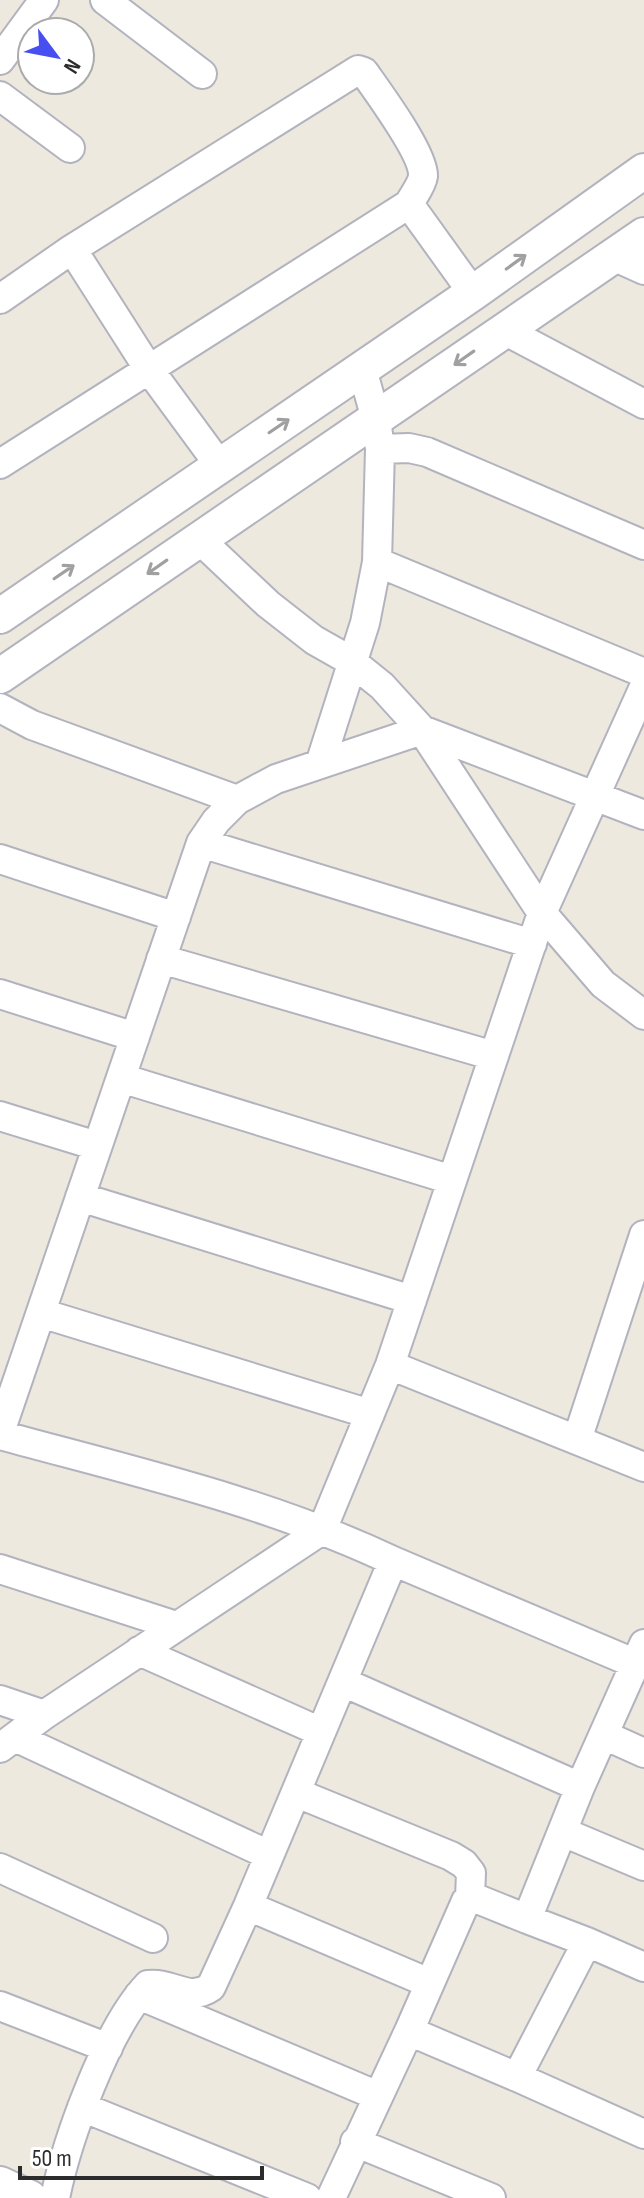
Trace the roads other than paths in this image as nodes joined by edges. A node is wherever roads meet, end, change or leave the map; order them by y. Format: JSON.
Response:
{"nodes":[{"id":1,"x":44,"y":0,"type":"edge"},
{"id":2,"x":105,"y":0,"type":"edge"},
{"id":3,"x":0,"y":60,"type":"edge"},
{"id":4,"x":202,"y":74,"type":"dead end"},
{"id":5,"x":0,"y":96,"type":"edge"},
{"id":6,"x":70,"y":148,"type":"dead end"},
{"id":7,"x":644,"y":171,"type":"edge"},
{"id":8,"x":409,"y":204,"type":"junction"},
{"id":9,"x":644,"y":235,"type":"edge"},
{"id":10,"x":72,"y":249,"type":"junction"},
{"id":11,"x":613,"y":256,"type":"junction"},
{"id":12,"x":644,"y":270,"type":"edge"},
{"id":13,"x":473,"y":293,"type":"junction"},
{"id":14,"x":0,"y":299,"type":"edge"},
{"id":15,"x":504,"y":330,"type":"junction"},
{"id":16,"x":148,"y":368,"type":"junction"},
{"id":17,"x":362,"y":369,"type":"junction"},
{"id":18,"x":644,"y":404,"type":"edge"},
{"id":19,"x":378,"y":434,"type":"junction"},
{"id":20,"x":0,"y":464,"type":"edge"},
{"id":21,"x":220,"y":466,"type":"junction"},
{"id":22,"x":198,"y":538,"type":"junction"},
{"id":23,"x":644,"y":545,"type":"edge"},
{"id":24,"x":377,"y":562,"type":"junction"},
{"id":25,"x":0,"y":616,"type":"edge"},
{"id":26,"x":351,"y":661,"type":"junction"},
{"id":27,"x":644,"y":673,"type":"edge"},
{"id":28,"x":0,"y":676,"type":"edge"},
{"id":29,"x":644,"y":687,"type":"edge"},
{"id":30,"x":0,"y":708,"type":"edge"},
{"id":31,"x":422,"y":730,"type":"junction"},
{"id":32,"x":320,"y":764,"type":"junction"},
{"id":33,"x":595,"y":798,"type":"junction"},
{"id":34,"x":237,"y":800,"type":"junction"},
{"id":35,"x":644,"y":815,"type":"edge"},
{"id":36,"x":201,"y":843,"type":"junction"},
{"id":37,"x":0,"y":859,"type":"edge"},
{"id":38,"x":542,"y":913,"type":"junction"},
{"id":39,"x":176,"y":917,"type":"junction"},
{"id":40,"x":532,"y":944,"type":"junction"},
{"id":41,"x":161,"y":959,"type":"junction"},
{"id":42,"x":0,"y":994,"type":"edge"},
{"id":43,"x":644,"y":1015,"type":"edge"},
{"id":44,"x":135,"y":1037,"type":"junction"},
{"id":45,"x":494,"y":1056,"type":"junction"},
{"id":46,"x":121,"y":1078,"type":"junction"},
{"id":47,"x":0,"y":1116,"type":"edge"},
{"id":48,"x":97,"y":1146,"type":"junction"},
{"id":49,"x":452,"y":1180,"type":"junction"},
{"id":50,"x":80,"y":1197,"type":"junction"},
{"id":51,"x":644,"y":1235,"type":"edge"},
{"id":52,"x":412,"y":1300,"type":"junction"},
{"id":53,"x":41,"y":1313,"type":"junction"},
{"id":54,"x":390,"y":1365,"type":"junction"},
{"id":55,"x":8,"y":1383,"type":"edge"},
{"id":56,"x":370,"y":1414,"type":"junction"},
{"id":57,"x":0,"y":1433,"type":"edge"},
{"id":58,"x":577,"y":1440,"type":"junction"},
{"id":59,"x":644,"y":1467,"type":"edge"},
{"id":60,"x":322,"y":1530,"type":"junction"},
{"id":61,"x":393,"y":1561,"type":"junction"},
{"id":62,"x":0,"y":1569,"type":"edge"},
{"id":63,"x":176,"y":1626,"type":"junction"},
{"id":64,"x":642,"y":1649,"type":"edge"},
{"id":65,"x":139,"y":1651,"type":"junction"},
{"id":66,"x":343,"y":1682,"type":"junction"},
{"id":67,"x":0,"y":1700,"type":"edge"},
{"id":68,"x":44,"y":1715,"type":"junction"},
{"id":69,"x":321,"y":1732,"type":"junction"},
{"id":70,"x":604,"y":1735,"type":"junction"},
{"id":71,"x":7,"y":1743,"type":"edge"},
{"id":72,"x":644,"y":1753,"type":"edge"},
{"id":73,"x":580,"y":1787,"type":"junction"},
{"id":74,"x":297,"y":1793,"type":"junction"},
{"id":75,"x":563,"y":1832,"type":"junction"},
{"id":76,"x":269,"y":1855,"type":"junction"},
{"id":77,"x":644,"y":1866,"type":"edge"},
{"id":78,"x":0,"y":1868,"type":"edge"},
{"id":79,"x":470,"y":1897,"type":"junction"},
{"id":80,"x":248,"y":1906,"type":"junction"},
{"id":81,"x":527,"y":1919,"type":"junction"},
{"id":82,"x":153,"y":1938,"type":"dead end"},
{"id":83,"x":587,"y":1942,"type":"junction"},
{"id":84,"x":644,"y":1967,"type":"edge"},
{"id":85,"x":429,"y":1983,"type":"junction"},
{"id":86,"x":138,"y":1994,"type":"junction"},
{"id":87,"x":0,"y":2006,"type":"edge"},
{"id":88,"x":409,"y":2031,"type":"junction"},
{"id":89,"x":108,"y":2048,"type":"junction"},
{"id":90,"x":517,"y":2077,"type":"junction"},
{"id":91,"x":378,"y":2096,"type":"junction"},
{"id":92,"x":82,"y":2107,"type":"junction"},
{"id":93,"x":644,"y":2134,"type":"edge"},
{"id":94,"x":355,"y":2142,"type":"junction"},
{"id":95,"x":0,"y":2184,"type":"edge"},
{"id":96,"x":30,"y":2198,"type":"edge"},
{"id":97,"x":55,"y":2198,"type":"edge"},
{"id":98,"x":307,"y":2198,"type":"edge"},
{"id":99,"x":331,"y":2198,"type":"edge"},
{"id":100,"x":491,"y":2198,"type":"edge"}],
"edges":[{"from":1,"to":3,"type":"street"},
{"from":2,"to":4,"type":"street"},
{"from":5,"to":6,"type":"street"},
{"from":13,"to":7,"type":"street","one_way":true},
{"from":8,"to":10,"type":"street"},
{"from":8,"to":13,"type":"street"},
{"from":8,"to":16,"type":"street"},
{"from":9,"to":11,"type":"street"},
{"from":10,"to":14,"type":"street"},
{"from":10,"to":16,"type":"street"},
{"from":11,"to":12,"type":"street"},
{"from":11,"to":15,"type":"street"},
{"from":13,"to":17,"type":"street"},
{"from":15,"to":18,"type":"street"},
{"from":15,"to":19,"type":"street","one_way":true},
{"from":16,"to":20,"type":"street"},
{"from":16,"to":21,"type":"street"},
{"from":17,"to":19,"type":"street"},
{"from":21,"to":17,"type":"street","one_way":true},
{"from":19,"to":22,"type":"street"},
{"from":19,"to":23,"type":"street"},
{"from":19,"to":24,"type":"street"},
{"from":25,"to":21,"type":"street","one_way":true},
{"from":22,"to":26,"type":"street"},
{"from":22,"to":28,"type":"street","one_way":true},
{"from":24,"to":26,"type":"street"},
{"from":24,"to":27,"type":"street"},
{"from":26,"to":31,"type":"street"},
{"from":26,"to":32,"type":"street"},
{"from":29,"to":33,"type":"street"},
{"from":30,"to":34,"type":"street"},
{"from":31,"to":32,"type":"street"},
{"from":31,"to":33,"type":"street"},
{"from":31,"to":38,"type":"street"},
{"from":32,"to":34,"type":"street"},
{"from":33,"to":35,"type":"street"},
{"from":33,"to":38,"type":"street"},
{"from":34,"to":36,"type":"street"},
{"from":36,"to":39,"type":"street"},
{"from":36,"to":40,"type":"street"},
{"from":37,"to":39,"type":"street"},
{"from":38,"to":40,"type":"street"},
{"from":38,"to":43,"type":"street"},
{"from":39,"to":41,"type":"street"},
{"from":40,"to":45,"type":"street"},
{"from":41,"to":44,"type":"street"},
{"from":41,"to":45,"type":"street"},
{"from":42,"to":44,"type":"street"},
{"from":44,"to":46,"type":"street"},
{"from":45,"to":49,"type":"street"},
{"from":46,"to":48,"type":"street"},
{"from":46,"to":49,"type":"street"},
{"from":47,"to":48,"type":"street"},
{"from":48,"to":50,"type":"street"},
{"from":49,"to":52,"type":"street"},
{"from":50,"to":52,"type":"street"},
{"from":50,"to":53,"type":"street"},
{"from":51,"to":58,"type":"street"},
{"from":52,"to":54,"type":"street"},
{"from":53,"to":55,"type":"street"},
{"from":53,"to":56,"type":"street"},
{"from":54,"to":56,"type":"street"},
{"from":54,"to":58,"type":"street"},
{"from":55,"to":57,"type":"street"},
{"from":56,"to":60,"type":"street"},
{"from":57,"to":60,"type":"street"},
{"from":58,"to":59,"type":"street"},
{"from":60,"to":61,"type":"street"},
{"from":60,"to":63,"type":"street"},
{"from":61,"to":64,"type":"street"},
{"from":61,"to":66,"type":"street"},
{"from":62,"to":63,"type":"street"},
{"from":63,"to":65,"type":"street"},
{"from":64,"to":70,"type":"street"},
{"from":65,"to":68,"type":"street"},
{"from":65,"to":69,"type":"street"},
{"from":66,"to":69,"type":"street"},
{"from":66,"to":73,"type":"street"},
{"from":67,"to":68,"type":"street"},
{"from":68,"to":71,"type":"street"},
{"from":69,"to":74,"type":"street"},
{"from":70,"to":72,"type":"street"},
{"from":70,"to":73,"type":"street"},
{"from":71,"to":76,"type":"street"},
{"from":73,"to":75,"type":"street"},
{"from":74,"to":76,"type":"street"},
{"from":74,"to":79,"type":"street"},
{"from":75,"to":77,"type":"street"},
{"from":75,"to":81,"type":"street"},
{"from":76,"to":80,"type":"street"},
{"from":78,"to":82,"type":"street"},
{"from":79,"to":81,"type":"street"},
{"from":79,"to":85,"type":"street"},
{"from":80,"to":85,"type":"street"},
{"from":80,"to":86,"type":"street"},
{"from":81,"to":83,"type":"street"},
{"from":83,"to":84,"type":"street"},
{"from":83,"to":90,"type":"street"},
{"from":85,"to":88,"type":"street"},
{"from":86,"to":89,"type":"street"},
{"from":86,"to":91,"type":"street"},
{"from":87,"to":89,"type":"street"},
{"from":88,"to":90,"type":"street"},
{"from":88,"to":91,"type":"street"},
{"from":89,"to":92,"type":"street"},
{"from":90,"to":93,"type":"street"},
{"from":91,"to":94,"type":"street"},
{"from":92,"to":97,"type":"street"},
{"from":92,"to":98,"type":"street"},
{"from":94,"to":99,"type":"street"},
{"from":94,"to":100,"type":"street"},
{"from":95,"to":96,"type":"street"}]}
